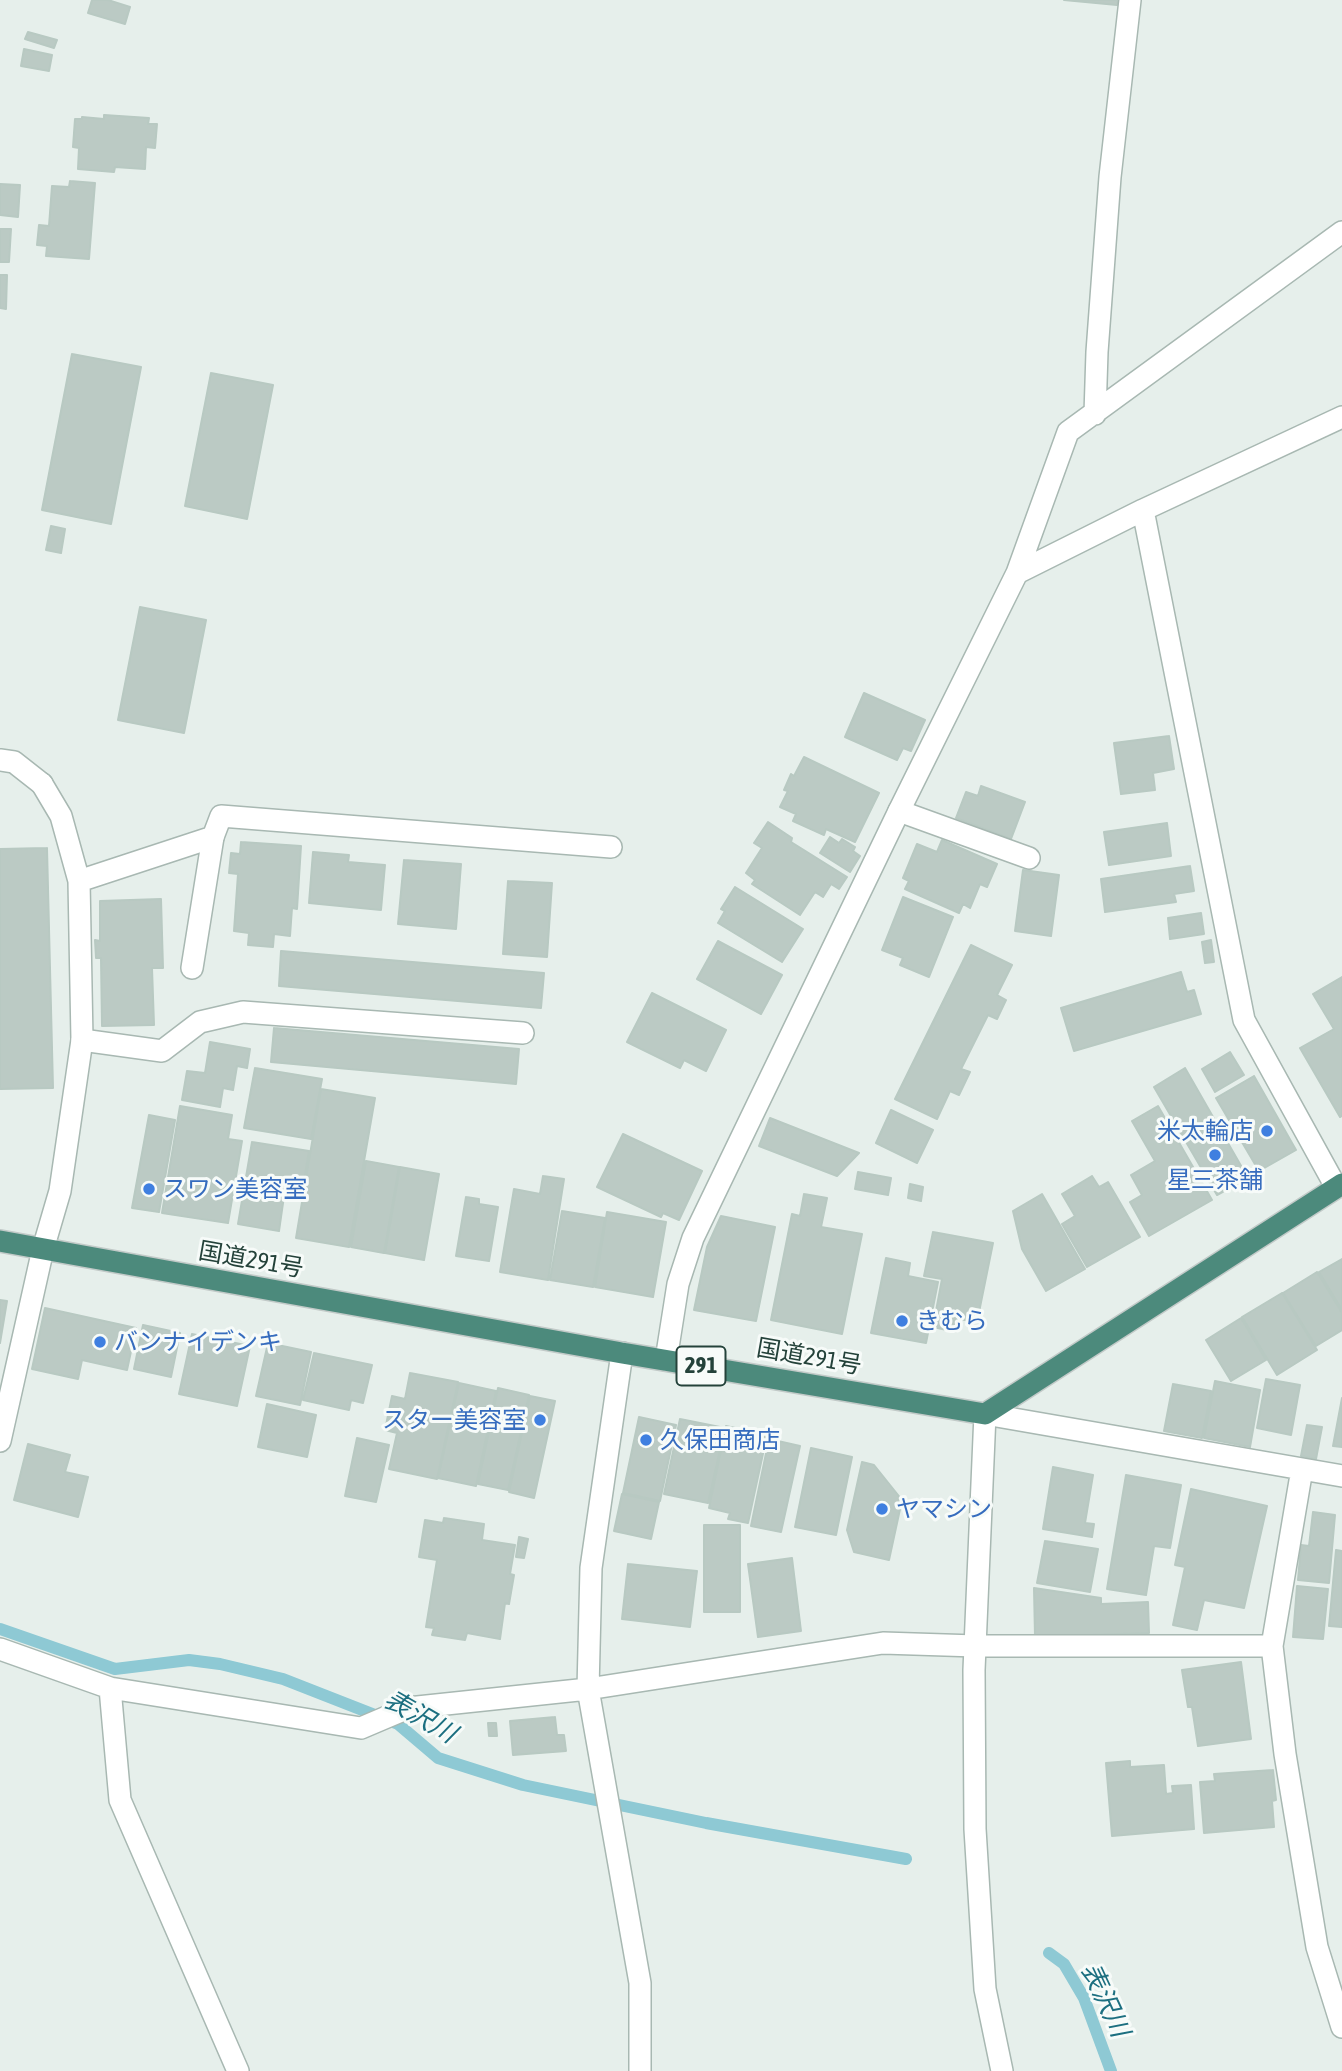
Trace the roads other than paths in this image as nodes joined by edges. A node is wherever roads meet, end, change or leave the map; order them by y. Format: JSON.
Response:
{"nodes":[{"id":1,"x":1130,"y":0,"type":"edge"},
{"id":2,"x":1342,"y":232,"type":"edge"},
{"id":3,"x":1095,"y":414,"type":"junction"},
{"id":4,"x":1342,"y":417,"type":"edge"},
{"id":5,"x":1143,"y":510,"type":"junction"},
{"id":6,"x":1017,"y":573,"type":"junction"},
{"id":7,"x":0,"y":760,"type":"edge"},
{"id":8,"x":899,"y":811,"type":"junction"},
{"id":9,"x":213,"y":837,"type":"junction"},
{"id":10,"x":611,"y":847,"type":"dead end"},
{"id":11,"x":1029,"y":858,"type":"dead end"},
{"id":12,"x":79,"y":880,"type":"junction"},
{"id":13,"x":192,"y":968,"type":"dead end"},
{"id":14,"x":523,"y":1033,"type":"dead end"},
{"id":15,"x":82,"y":1040,"type":"junction"},
{"id":16,"x":1339,"y":1185,"type":"edge"},
{"id":17,"x":0,"y":1241,"type":"edge"},
{"id":18,"x":43,"y":1249,"type":"junction"},
{"id":19,"x":622,"y":1353,"type":"junction"},
{"id":20,"x":666,"y":1360,"type":"junction"},
{"id":21,"x":985,"y":1414,"type":"junction"},
{"id":22,"x":0,"y":1441,"type":"edge"},
{"id":23,"x":1302,"y":1469,"type":"junction"},
{"id":24,"x":1342,"y":1476,"type":"edge"},
{"id":25,"x":976,"y":1646,"type":"junction"},
{"id":26,"x":1272,"y":1646,"type":"junction"},
{"id":27,"x":0,"y":1648,"type":"edge"},
{"id":28,"x":110,"y":1688,"type":"junction"},
{"id":29,"x":588,"y":1689,"type":"junction"},
{"id":30,"x":1342,"y":2027,"type":"edge"},
{"id":31,"x":238,"y":2071,"type":"edge"},
{"id":32,"x":640,"y":2071,"type":"edge"},
{"id":33,"x":1002,"y":2071,"type":"edge"}],
"edges":[{"from":1,"to":3,"type":"street"},
{"from":2,"to":3,"type":"street"},
{"from":3,"to":6,"type":"street"},
{"from":4,"to":5,"type":"street"},
{"from":5,"to":6,"type":"street"},
{"from":5,"to":16,"type":"street"},
{"from":6,"to":8,"type":"street"},
{"from":7,"to":12,"type":"street"},
{"from":8,"to":11,"type":"street"},
{"from":8,"to":20,"type":"street"},
{"from":9,"to":10,"type":"street"},
{"from":9,"to":12,"type":"street"},
{"from":9,"to":13,"type":"street"},
{"from":12,"to":15,"type":"street"},
{"from":14,"to":15,"type":"street"},
{"from":15,"to":18,"type":"street"},
{"from":16,"to":21,"type":"highway"},
{"from":17,"to":18,"type":"highway","name":"国道291号","number":"291"},
{"from":18,"to":19,"type":"highway","name":"国道291号","number":"291"},
{"from":18,"to":22,"type":"street"},
{"from":19,"to":20,"type":"highway","name":"国道291号","number":"291"},
{"from":19,"to":29,"type":"street"},
{"from":20,"to":21,"type":"highway","name":"国道291号","number":"291"},
{"from":21,"to":23,"type":"street"},
{"from":21,"to":25,"type":"street"},
{"from":23,"to":24,"type":"street"},
{"from":23,"to":26,"type":"street"},
{"from":25,"to":26,"type":"street"},
{"from":25,"to":29,"type":"street"},
{"from":25,"to":33,"type":"street"},
{"from":26,"to":30,"type":"street"},
{"from":27,"to":28,"type":"street"},
{"from":28,"to":29,"type":"street"},
{"from":28,"to":31,"type":"street"},
{"from":29,"to":32,"type":"street"}]}
